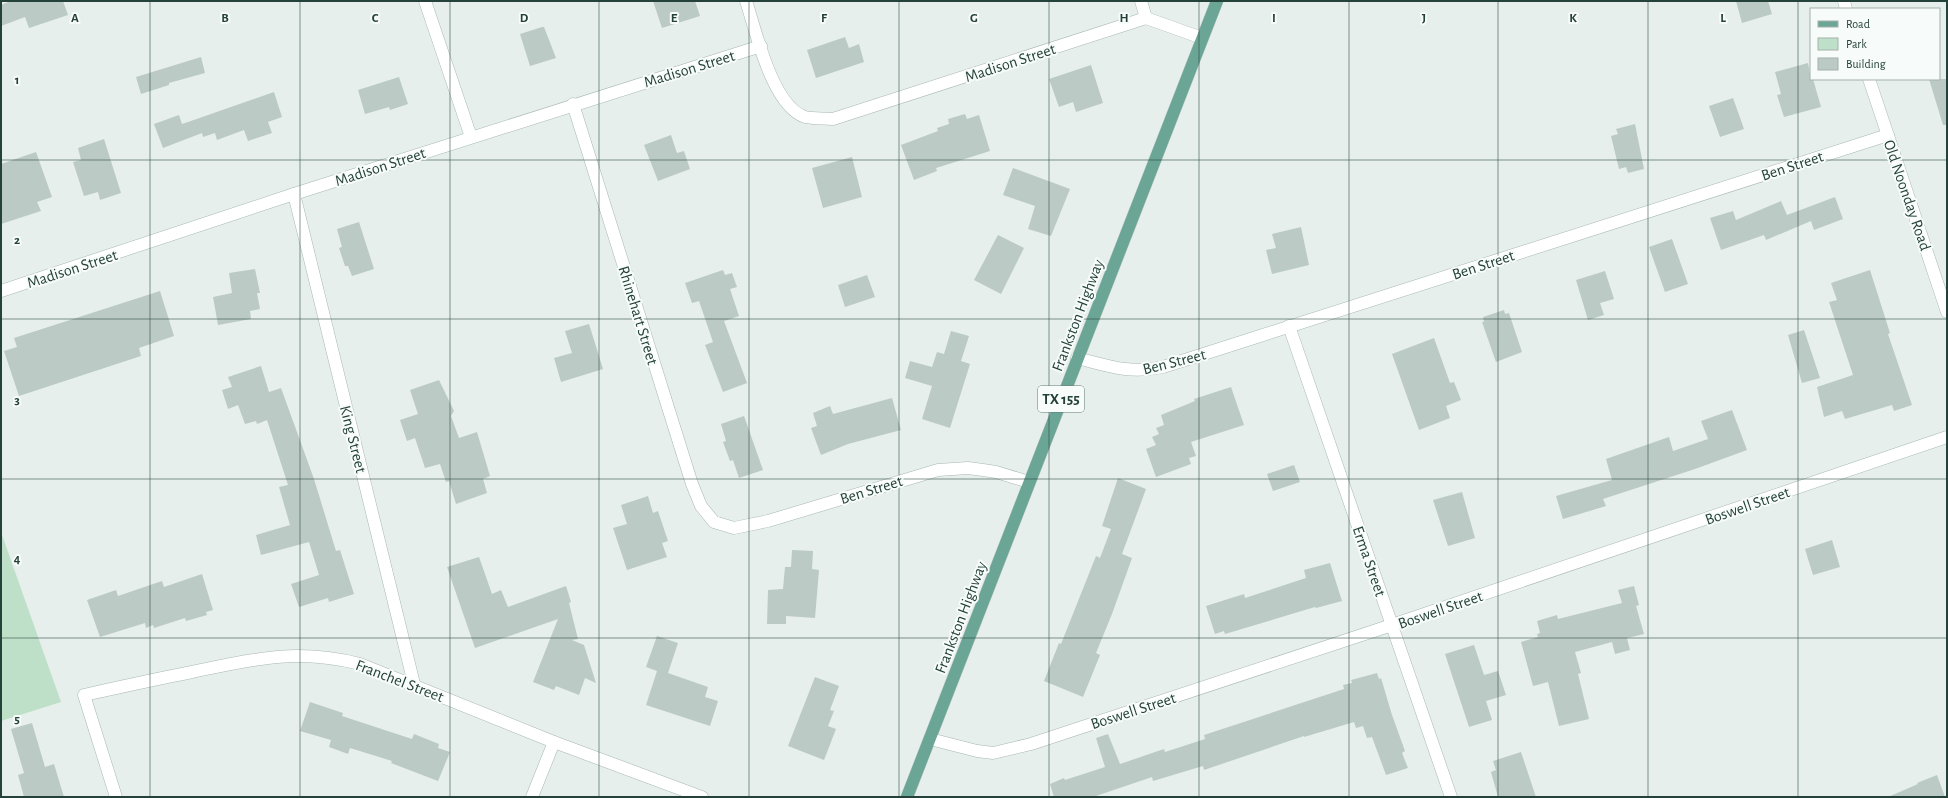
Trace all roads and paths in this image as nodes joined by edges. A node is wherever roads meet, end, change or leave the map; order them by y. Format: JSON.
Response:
{"nodes":[{"id":1,"x":425,"y":1,"type":"edge"},
{"id":2,"x":746,"y":1,"type":"edge"},
{"id":3,"x":1141,"y":1,"type":"edge"},
{"id":4,"x":1217,"y":1,"type":"edge"},
{"id":5,"x":1146,"y":18,"type":"junction"},
{"id":6,"x":1202,"y":38,"type":"junction"},
{"id":7,"x":761,"y":46,"type":"junction"},
{"id":8,"x":1869,"y":80,"type":"edge"},
{"id":9,"x":574,"y":104,"type":"junction"},
{"id":10,"x":1888,"y":135,"type":"junction"},
{"id":11,"x":470,"y":137,"type":"junction"},
{"id":12,"x":294,"y":194,"type":"junction"},
{"id":13,"x":1,"y":291,"type":"edge"},
{"id":14,"x":1947,"y":312,"type":"edge"},
{"id":15,"x":1289,"y":326,"type":"junction"},
{"id":16,"x":1077,"y":358,"type":"junction"},
{"id":17,"x":1947,"y":437,"type":"edge"},
{"id":18,"x":1029,"y":482,"type":"junction"},
{"id":19,"x":714,"y":522,"type":"joint"},
{"id":20,"x":1392,"y":625,"type":"junction"},
{"id":21,"x":414,"y":684,"type":"junction"},
{"id":22,"x":930,"y":739,"type":"junction"},
{"id":23,"x":554,"y":742,"type":"junction"},
{"id":24,"x":116,"y":797,"type":"edge"},
{"id":25,"x":532,"y":797,"type":"edge"},
{"id":26,"x":702,"y":797,"type":"edge"},
{"id":27,"x":907,"y":797,"type":"edge"},
{"id":28,"x":1451,"y":797,"type":"edge"}],
"edges":[{"from":1,"to":11,"type":"street"},
{"from":2,"to":7,"type":"street"},
{"from":3,"to":5,"type":"street"},
{"from":4,"to":6,"type":"main road","name":"Frankston Highway","number":"TX 155"},
{"from":5,"to":6,"type":"street"},
{"from":5,"to":7,"type":"street","name":"Madison Street"},
{"from":6,"to":16,"type":"main road","name":"Frankston Highway","number":"TX 155"},
{"from":7,"to":9,"type":"street","name":"Madison Street"},
{"from":8,"to":10,"type":"street","name":"Old Noonday Road"},
{"from":9,"to":11,"type":"street","name":"Madison Street"},
{"from":9,"to":19,"type":"street","name":"Rhinehart Street"},
{"from":10,"to":14,"type":"street","name":"Old Noonday Road"},
{"from":10,"to":15,"type":"street","name":"Ben Street"},
{"from":11,"to":12,"type":"street","name":"Madison Street"},
{"from":12,"to":13,"type":"street","name":"Madison Street"},
{"from":12,"to":21,"type":"street","name":"King Street"},
{"from":15,"to":16,"type":"street","name":"Ben Street"},
{"from":15,"to":20,"type":"street","name":"Erma Street"},
{"from":16,"to":18,"type":"main road","name":"Frankston Highway","number":"TX 155"},
{"from":17,"to":20,"type":"street","name":"Boswell Street"},
{"from":18,"to":19,"type":"street","name":"Ben Street"},
{"from":18,"to":22,"type":"main road","name":"Frankston Highway","number":"TX 155"},
{"from":20,"to":22,"type":"street","name":"Boswell Street"},
{"from":20,"to":28,"type":"street","name":"Erma Street"},
{"from":21,"to":23,"type":"street","name":"Franchel Street"},
{"from":21,"to":24,"type":"street","name":"Franchel Street"},
{"from":22,"to":27,"type":"main road","name":"Frankston Highway","number":"TX 155"},
{"from":23,"to":25,"type":"street"},
{"from":23,"to":26,"type":"street","name":"Franchel Street"}]}
